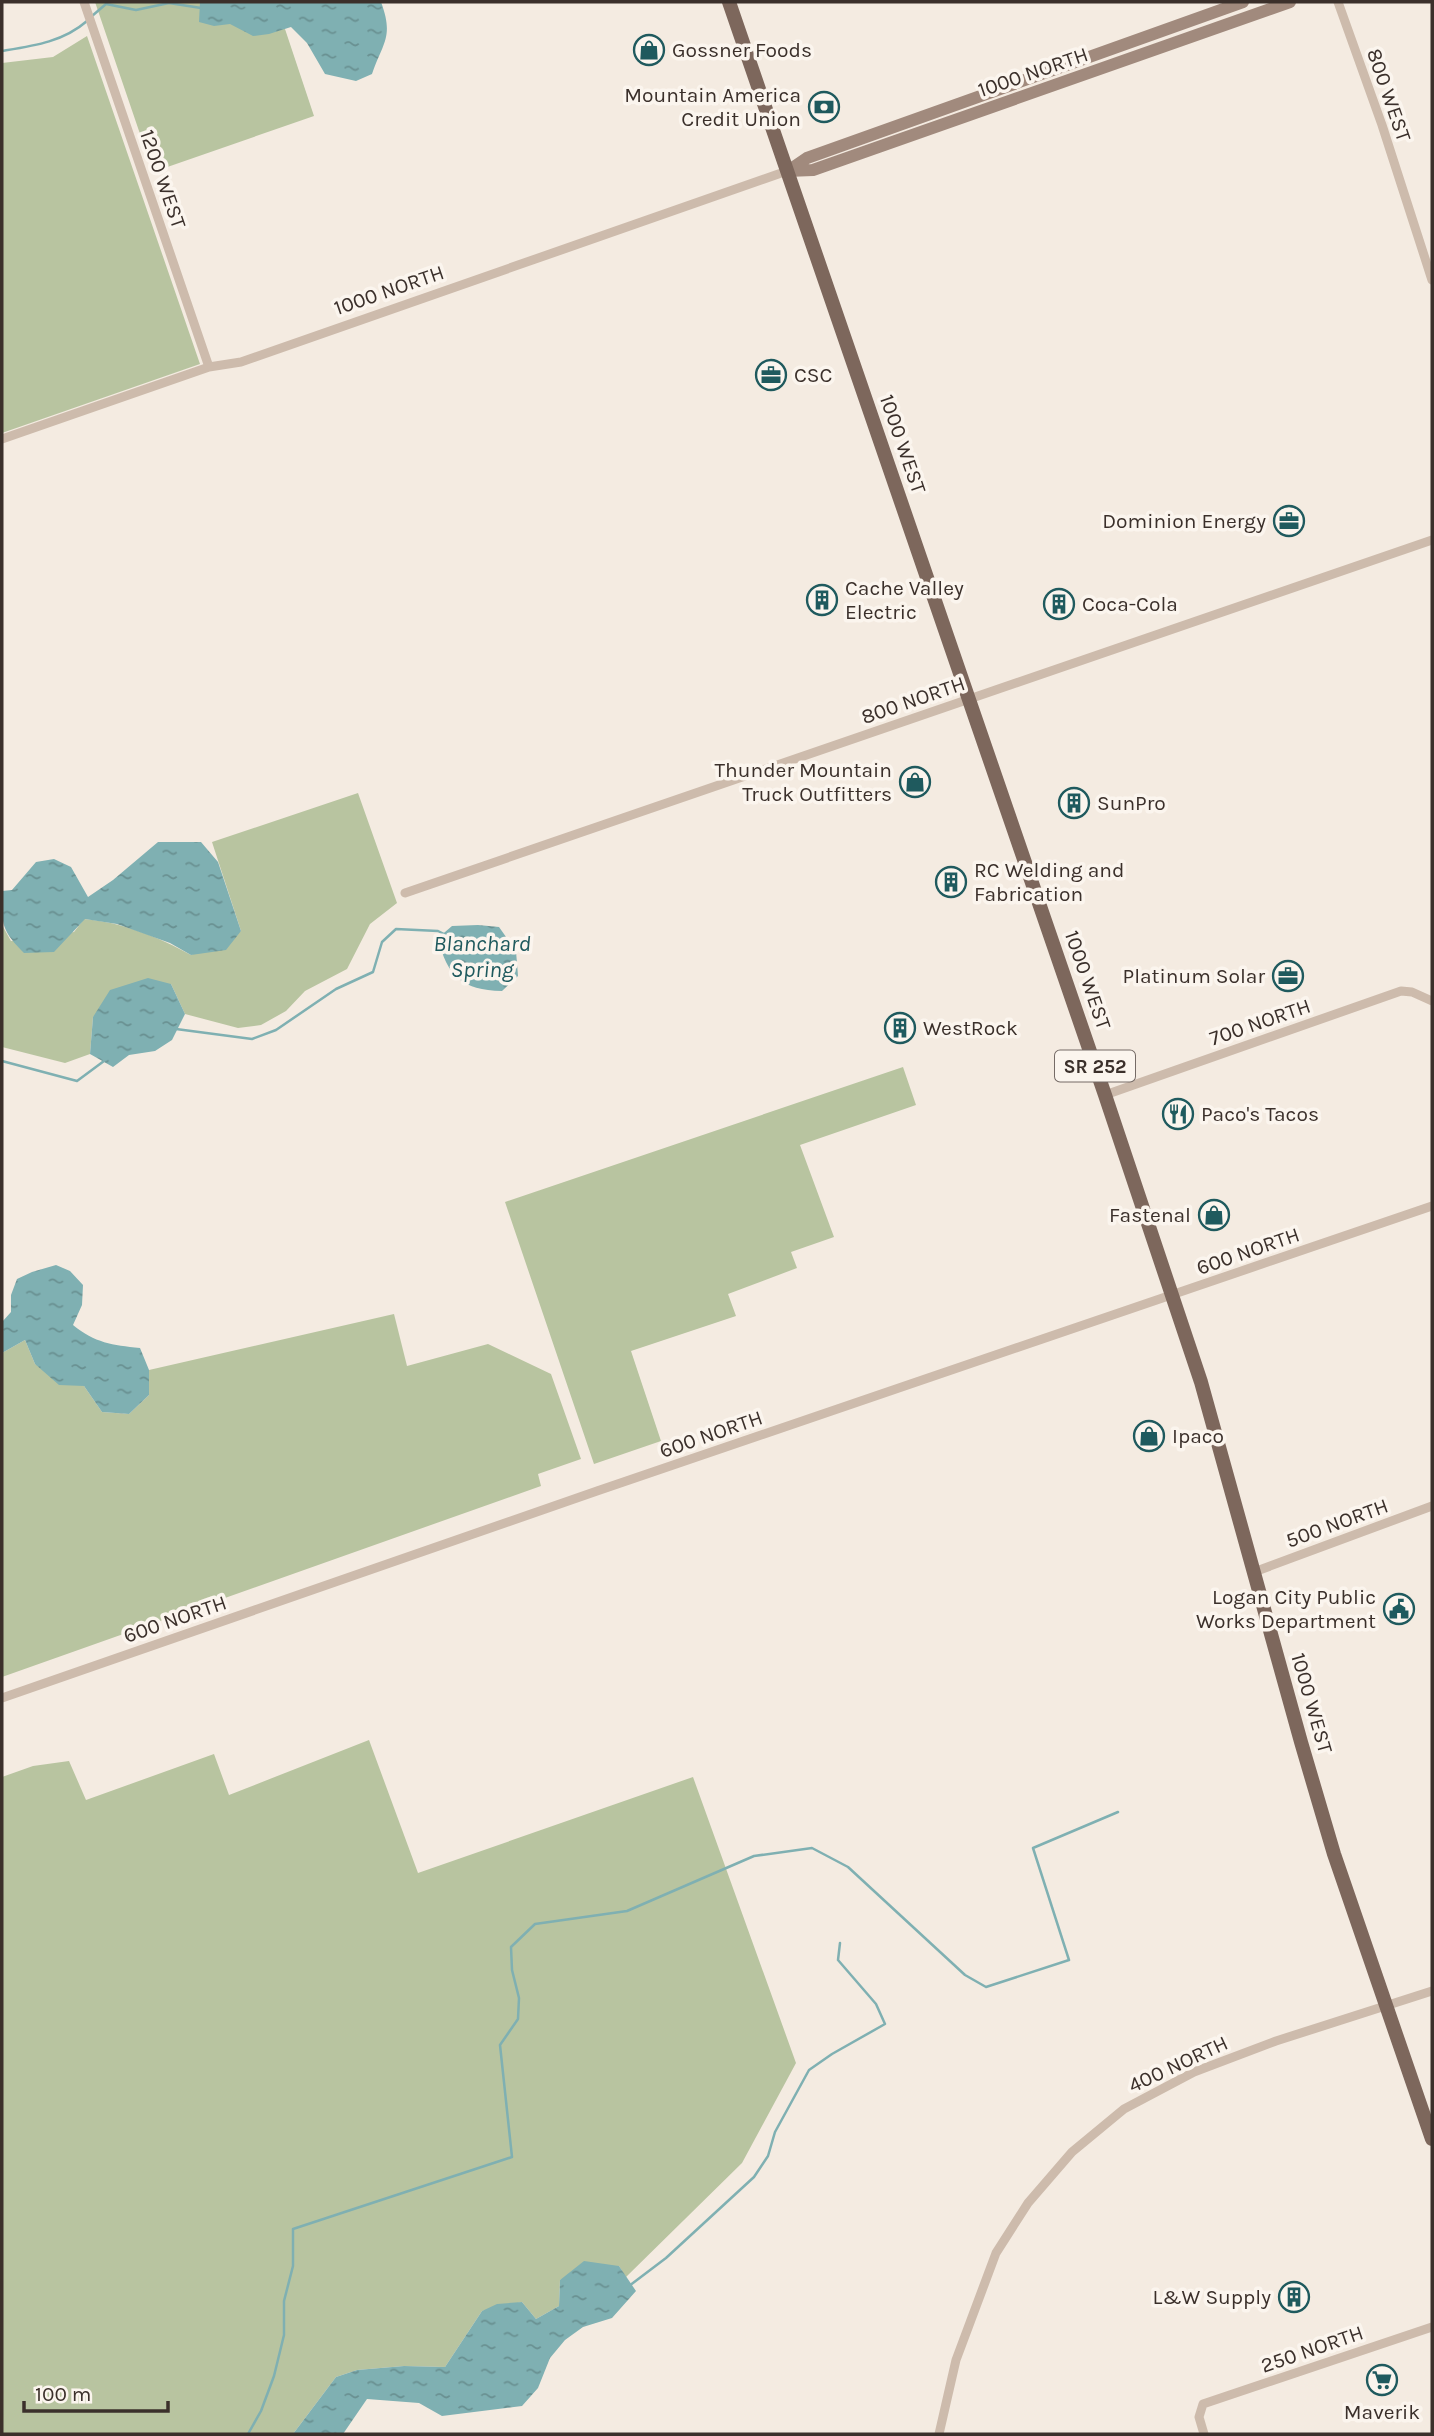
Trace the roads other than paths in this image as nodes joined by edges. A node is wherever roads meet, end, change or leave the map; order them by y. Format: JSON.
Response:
{"nodes":[{"id":1,"x":85,"y":2,"type":"edge"},
{"id":2,"x":729,"y":2,"type":"edge"},
{"id":3,"x":740,"y":2,"type":"edge"},
{"id":4,"x":1242,"y":2,"type":"edge"},
{"id":5,"x":1290,"y":2,"type":"edge"},
{"id":6,"x":1338,"y":2,"type":"edge"},
{"id":7,"x":738,"y":27,"type":"junction"},
{"id":8,"x":787,"y":171,"type":"junction"},
{"id":9,"x":1432,"y":279,"type":"edge"},
{"id":10,"x":209,"y":367,"type":"junction"},
{"id":11,"x":2,"y":439,"type":"edge"},
{"id":12,"x":1432,"y":540,"type":"edge"},
{"id":13,"x":969,"y":699,"type":"junction"},
{"id":14,"x":405,"y":893,"type":"dead end"},
{"id":15,"x":1430,"y":1000,"type":"edge"},
{"id":16,"x":1105,"y":1095,"type":"junction"},
{"id":17,"x":1432,"y":1206,"type":"edge"},
{"id":18,"x":1171,"y":1296,"type":"junction"},
{"id":19,"x":1432,"y":1506,"type":"edge"},
{"id":20,"x":1254,"y":1572,"type":"junction"},
{"id":21,"x":2,"y":1698,"type":"edge"},
{"id":22,"x":1432,"y":1991,"type":"edge"},
{"id":23,"x":1387,"y":2007,"type":"junction"},
{"id":24,"x":1432,"y":2139,"type":"edge"},
{"id":25,"x":1432,"y":2327,"type":"edge"},
{"id":26,"x":939,"y":2434,"type":"edge"},
{"id":27,"x":1204,"y":2434,"type":"edge"}],
"edges":[{"from":1,"to":10,"type":"street","name":"1200 WEST"},
{"from":2,"to":7,"type":"main road","name":"1000 WEST","number":"SR 252"},
{"from":3,"to":7,"type":"main road"},
{"from":4,"to":8,"type":"street","name":"1000 NORTH"},
{"from":5,"to":8,"type":"street","name":"1000 NORTH"},
{"from":6,"to":9,"type":"street","name":"800 WEST"},
{"from":7,"to":8,"type":"main road","name":"1000 WEST","number":"SR 252"},
{"from":8,"to":10,"type":"street","name":"1000 NORTH"},
{"from":8,"to":13,"type":"main road","name":"1000 WEST","number":"SR 252"},
{"from":10,"to":11,"type":"street","name":"1000 NORTH"},
{"from":12,"to":13,"type":"street","name":"800 NORTH"},
{"from":13,"to":14,"type":"street","name":"800 NORTH"},
{"from":13,"to":16,"type":"main road","name":"1000 WEST","number":"SR 252"},
{"from":15,"to":16,"type":"street","name":"700 NORTH"},
{"from":16,"to":18,"type":"main road","name":"1000 WEST","number":"SR 252"},
{"from":17,"to":18,"type":"street","name":"600 NORTH"},
{"from":18,"to":20,"type":"main road","name":"1000 WEST","number":"SR 252"},
{"from":18,"to":21,"type":"street","name":"600 NORTH"},
{"from":19,"to":20,"type":"street","name":"500 NORTH"},
{"from":20,"to":23,"type":"main road","name":"1000 WEST","number":"SR 252"},
{"from":22,"to":23,"type":"street","name":"400 NORTH"},
{"from":23,"to":24,"type":"main road","name":"1000 WEST","number":"SR 252"},
{"from":23,"to":26,"type":"street","name":"400 NORTH"},
{"from":25,"to":27,"type":"street","name":"250 NORTH"}]}
